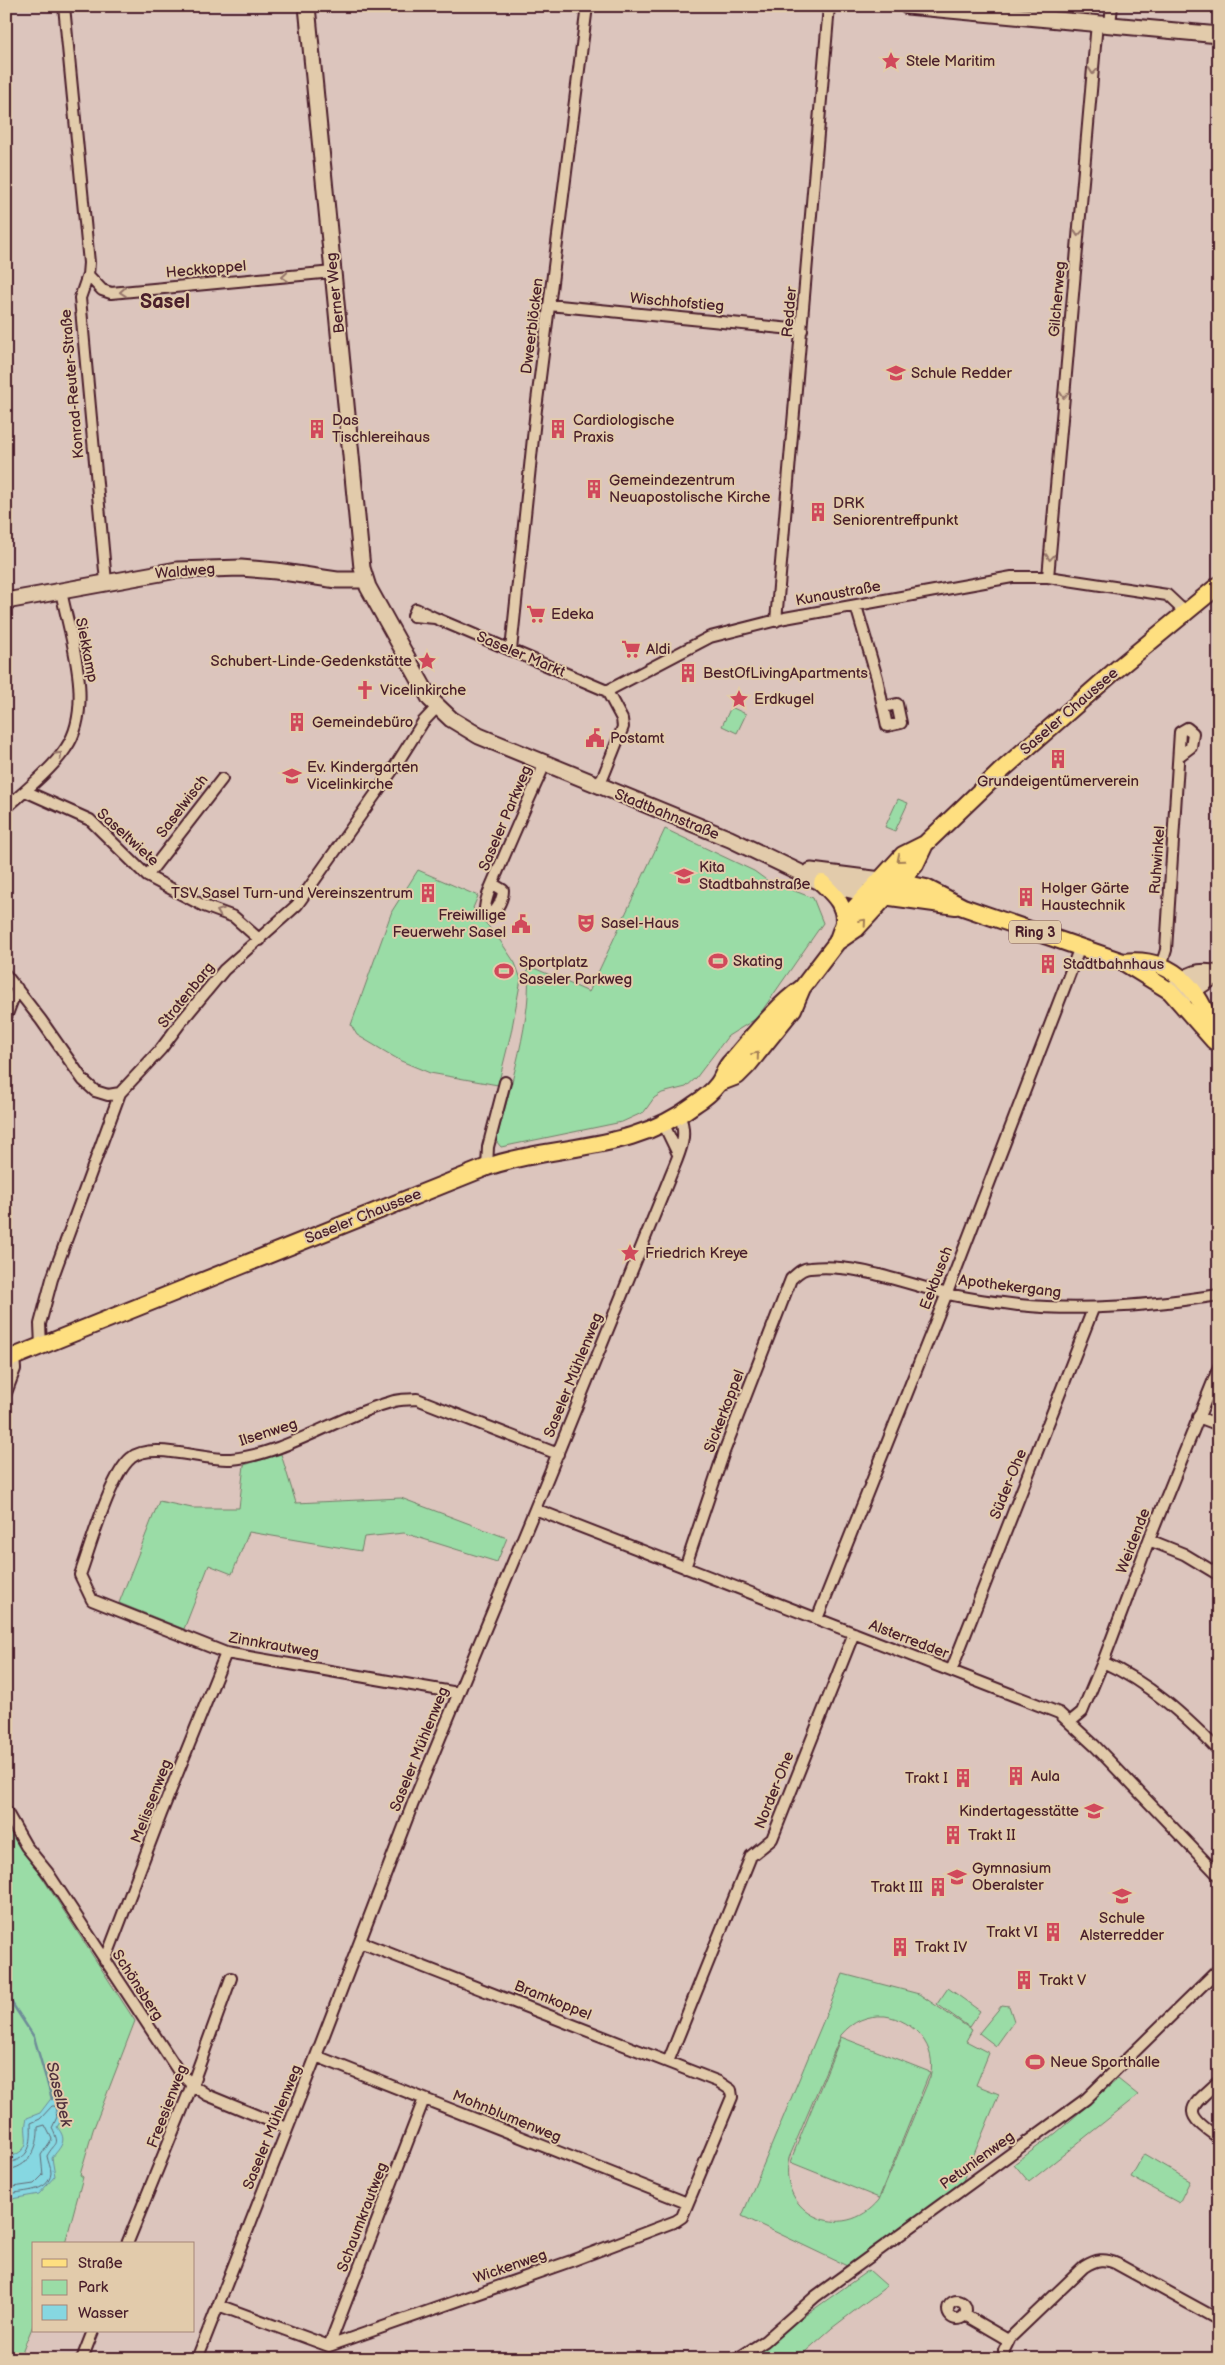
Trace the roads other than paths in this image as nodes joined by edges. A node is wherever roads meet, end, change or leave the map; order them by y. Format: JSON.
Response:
{"nodes":[{"id":1,"x":64,"y":6,"type":"edge"},
{"id":2,"x":306,"y":6,"type":"edge"},
{"id":3,"x":587,"y":6,"type":"edge"},
{"id":4,"x":829,"y":6,"type":"edge"},
{"id":5,"x":907,"y":6,"type":"edge"},
{"id":6,"x":1112,"y":6,"type":"edge"},
{"id":7,"x":1104,"y":24,"type":"junction"},
{"id":8,"x":1219,"y":35,"type":"edge"},
{"id":9,"x":333,"y":272,"type":"junction"},
{"id":10,"x":88,"y":275,"type":"junction"},
{"id":11,"x":549,"y":305,"type":"junction"},
{"id":12,"x":802,"y":330,"type":"junction"},
{"id":13,"x":1048,"y":577,"type":"junction"},
{"id":14,"x":365,"y":580,"type":"junction"},
{"id":15,"x":106,"y":582,"type":"junction"},
{"id":16,"x":1219,"y":585,"type":"edge"},
{"id":17,"x":61,"y":591,"type":"junction"},
{"id":18,"x":6,"y":601,"type":"edge"},
{"id":19,"x":856,"y":606,"type":"junction"},
{"id":20,"x":1185,"y":612,"type":"junction"},
{"id":21,"x":436,"y":618,"type":"dead end"},
{"id":22,"x":776,"y":621,"type":"junction"},
{"id":23,"x":510,"y":650,"type":"junction"},
{"id":24,"x":606,"y":691,"type":"junction"},
{"id":25,"x":438,"y":706,"type":"junction"},
{"id":26,"x":884,"y":707,"type":"dead end"},
{"id":27,"x":1179,"y":756,"type":"dead end"},
{"id":28,"x":545,"y":764,"type":"junction"},
{"id":29,"x":222,"y":779,"type":"dead end"},
{"id":30,"x":600,"y":787,"type":"junction"},
{"id":31,"x":25,"y":790,"type":"junction"},
{"id":32,"x":6,"y":808,"type":"edge"},
{"id":33,"x":925,"y":844,"type":"junction"},
{"id":34,"x":788,"y":865,"type":"junction"},
{"id":35,"x":147,"y":876,"type":"junction"},
{"id":36,"x":879,"y":880,"type":"junction"},
{"id":37,"x":898,"y":882,"type":"junction"},
{"id":38,"x":822,"y":883,"type":"junction"},
{"id":39,"x":493,"y":884,"type":"dead end"},
{"id":40,"x":867,"y":894,"type":"junction"},
{"id":41,"x":885,"y":897,"type":"junction"},
{"id":42,"x":963,"y":907,"type":"junction"},
{"id":43,"x":844,"y":922,"type":"junction"},
{"id":44,"x":260,"y":940,"type":"junction"},
{"id":45,"x":837,"y":942,"type":"junction"},
{"id":46,"x":1080,"y":947,"type":"junction"},
{"id":47,"x":1124,"y":962,"type":"junction"},
{"id":48,"x":1161,"y":966,"type":"junction"},
{"id":49,"x":1218,"y":973,"type":"edge"},
{"id":50,"x":6,"y":975,"type":"edge"},
{"id":51,"x":1188,"y":985,"type":"junction"},
{"id":52,"x":17,"y":988,"type":"junction"},
{"id":53,"x":1175,"y":996,"type":"junction"},
{"id":54,"x":6,"y":1017,"type":"edge"},
{"id":55,"x":1216,"y":1046,"type":"edge"},
{"id":56,"x":505,"y":1082,"type":"dead end"},
{"id":57,"x":120,"y":1092,"type":"junction"},
{"id":58,"x":679,"y":1116,"type":"junction"},
{"id":59,"x":664,"y":1125,"type":"junction"},
{"id":60,"x":678,"y":1154,"type":"junction"},
{"id":61,"x":486,"y":1167,"type":"junction"},
{"id":62,"x":801,"y":1270,"type":"joint"},
{"id":63,"x":947,"y":1294,"type":"junction"},
{"id":64,"x":1219,"y":1295,"type":"edge"},
{"id":65,"x":1093,"y":1309,"type":"junction"},
{"id":66,"x":40,"y":1346,"type":"junction"},
{"id":67,"x":10,"y":1358,"type":"edge"},
{"id":68,"x":1219,"y":1367,"type":"edge"},
{"id":69,"x":6,"y":1392,"type":"edge"},
{"id":70,"x":1198,"y":1417,"type":"junction"},
{"id":71,"x":1219,"y":1425,"type":"edge"},
{"id":72,"x":558,"y":1454,"type":"junction"},
{"id":73,"x":535,"y":1509,"type":"junction"},
{"id":74,"x":1149,"y":1540,"type":"junction"},
{"id":75,"x":685,"y":1568,"type":"junction"},
{"id":76,"x":1219,"y":1575,"type":"edge"},
{"id":77,"x":92,"y":1600,"type":"joint"},
{"id":78,"x":817,"y":1619,"type":"junction"},
{"id":79,"x":854,"y":1633,"type":"junction"},
{"id":80,"x":226,"y":1653,"type":"junction"},
{"id":81,"x":1103,"y":1662,"type":"junction"},
{"id":82,"x":951,"y":1670,"type":"junction"},
{"id":83,"x":458,"y":1693,"type":"junction"},
{"id":84,"x":1070,"y":1722,"type":"junction"},
{"id":85,"x":1219,"y":1751,"type":"edge"},
{"id":86,"x":6,"y":1811,"type":"edge"},
{"id":87,"x":1219,"y":1876,"type":"edge"},
{"id":88,"x":360,"y":1942,"type":"junction"},
{"id":89,"x":105,"y":1960,"type":"junction"},
{"id":90,"x":1219,"y":1969,"type":"edge"},
{"id":91,"x":231,"y":1978,"type":"dead end"},
{"id":92,"x":316,"y":2056,"type":"junction"},
{"id":93,"x":668,"y":2062,"type":"junction"},
{"id":94,"x":1219,"y":2081,"type":"edge"},
{"id":95,"x":192,"y":2084,"type":"junction"},
{"id":96,"x":732,"y":2090,"type":"joint"},
{"id":97,"x":424,"y":2099,"type":"junction"},
{"id":98,"x":287,"y":2128,"type":"junction"},
{"id":99,"x":1219,"y":2138,"type":"edge"},
{"id":100,"x":688,"y":2203,"type":"junction"},
{"id":101,"x":128,"y":2242,"type":"edge"},
{"id":102,"x":218,"y":2305,"type":"junction"},
{"id":103,"x":965,"y":2315,"type":"dead end"},
{"id":104,"x":1219,"y":2320,"type":"edge"},
{"id":105,"x":93,"y":2332,"type":"edge"},
{"id":106,"x":1008,"y":2340,"type":"junction"},
{"id":107,"x":329,"y":2346,"type":"junction"},
{"id":108,"x":82,"y":2359,"type":"edge"},
{"id":109,"x":197,"y":2359,"type":"edge"},
{"id":110,"x":737,"y":2359,"type":"edge"},
{"id":111,"x":1004,"y":2359,"type":"edge"}],
"edges":[{"from":1,"to":10,"type":"street","name":"Konrad-Reuter-Straße"},
{"from":2,"to":9,"type":"main road","name":"Berner Weg"},
{"from":3,"to":11,"type":"street","name":"Dweerblöcken"},
{"from":4,"to":12,"type":"street","name":"Redder"},
{"from":5,"to":7,"type":"main road"},
{"from":6,"to":7,"type":"street","name":"Gilcherweg"},
{"from":7,"to":8,"type":"main road"},
{"from":7,"to":13,"type":"street","name":"Gilcherweg","one_way":true},
{"from":9,"to":10,"type":"street","name":"Heckkoppel","one_way":true},
{"from":9,"to":14,"type":"main road","name":"Berner Weg"},
{"from":10,"to":15,"type":"street","name":"Konrad-Reuter-Straße"},
{"from":11,"to":12,"type":"street","name":"Wischhofstieg"},
{"from":11,"to":23,"type":"street","name":"Dweerblöcken"},
{"from":12,"to":22,"type":"street","name":"Redder"},
{"from":13,"to":19,"type":"street","name":"Kunaustraße"},
{"from":13,"to":20,"type":"street","name":"Kunaustraße"},
{"from":14,"to":15,"type":"main road","name":"Waldweg"},
{"from":14,"to":25,"type":"main road"},
{"from":15,"to":17,"type":"main road","name":"Waldweg"},
{"from":16,"to":20,"type":"main road","name":"Saseler Chaussee"},
{"from":17,"to":18,"type":"main road","name":"Waldweg"},
{"from":31,"to":17,"type":"street","name":"Siekkamp","one_way":true},
{"from":19,"to":22,"type":"street","name":"Kunaustraße"},
{"from":19,"to":26,"type":"street"},
{"from":20,"to":33,"type":"main road","name":"Saseler Chaussee"},
{"from":21,"to":23,"type":"street","name":"Saseler Markt"},
{"from":22,"to":24,"type":"street","name":"Kunaustraße"},
{"from":23,"to":24,"type":"street","name":"Saseler Markt"},
{"from":24,"to":30,"type":"street"},
{"from":25,"to":28,"type":"main road"},
{"from":25,"to":44,"type":"street","name":"Stratenbarg"},
{"from":27,"to":48,"type":"street","name":"Ruhwinkel"},
{"from":28,"to":30,"type":"main road","name":"Stadtbahnstraße"},
{"from":28,"to":39,"type":"street","name":"Saseler Parkweg"},
{"from":29,"to":35,"type":"street","name":"Saselwisch"},
{"from":30,"to":34,"type":"main road","name":"Stadtbahnstraße"},
{"from":31,"to":32,"type":"street","name":"Siekkamp"},
{"from":31,"to":35,"type":"street","name":"Saseltwiete"},
{"from":33,"to":36,"type":"main road","name":"Saseler Chaussee","one_way":true},
{"from":33,"to":37,"type":"main road","name":"Saseler Chaussee"},
{"from":34,"to":36,"type":"main road","name":"Stadtbahnstraße"},
{"from":34,"to":38,"type":"main road","name":"Stadtbahnstraße"},
{"from":44,"to":35,"type":"street","name":"Saseltwiete","one_way":true},
{"from":36,"to":37,"type":"main road","name":"Stadtbahnstraße","number":"Ring 3"},
{"from":36,"to":40,"type":"main road","name":"Saseler Chaussee"},
{"from":37,"to":41,"type":"main road","name":"Saseler Chaussee"},
{"from":37,"to":42,"type":"main road","name":"Stadtbahnstraße","number":"Ring 3"},
{"from":38,"to":40,"type":"main road","name":"Stadtbahnstraße"},
{"from":38,"to":43,"type":"main road"},
{"from":40,"to":41,"type":"main road","name":"Stadtbahnstraße","number":"Ring 3"},
{"from":40,"to":43,"type":"main road","name":"Saseler Chaussee"},
{"from":41,"to":42,"type":"main road","name":"Stadtbahnstraße","number":"Ring 3"},
{"from":45,"to":41,"type":"main road","name":"Saseler Chaussee","one_way":true},
{"from":42,"to":46,"type":"main road","name":"Stadtbahnstraße","number":"Ring 3"},
{"from":43,"to":45,"type":"main road","name":"Saseler Chaussee"},
{"from":44,"to":57,"type":"street","name":"Stratenbarg"},
{"from":45,"to":58,"type":"main road","name":"Saseler Chaussee"},
{"from":46,"to":47,"type":"main road","name":"Stadtbahnstraße","number":"Ring 3"},
{"from":46,"to":63,"type":"street","name":"Eekbusch"},
{"from":47,"to":48,"type":"main road","name":"Stadtbahnstraße","number":"Ring 3"},
{"from":47,"to":53,"type":"main road","name":"Stadtbahnstraße","number":"Ring 3"},
{"from":48,"to":51,"type":"main road","name":"Stadtbahnstraße","number":"Ring 3"},
{"from":49,"to":51,"type":"main road"},
{"from":50,"to":52,"type":"street"},
{"from":51,"to":53,"type":"main road"},
{"from":51,"to":55,"type":"main road","number":"Ring 3"},
{"from":52,"to":54,"type":"street"},
{"from":52,"to":57,"type":"street"},
{"from":53,"to":55,"type":"main road","number":"Ring 3"},
{"from":56,"to":61,"type":"street"},
{"from":57,"to":66,"type":"street","name":"Stratenbarg"},
{"from":58,"to":59,"type":"main road","name":"Saseler Chaussee"},
{"from":58,"to":60,"type":"street","name":"Saseler Mühlenweg"},
{"from":59,"to":60,"type":"street"},
{"from":59,"to":61,"type":"main road","name":"Saseler Chaussee"},
{"from":60,"to":72,"type":"street","name":"Saseler Mühlenweg"},
{"from":61,"to":66,"type":"main road","name":"Saseler Chaussee"},
{"from":62,"to":63,"type":"street","name":"Apothekergang"},
{"from":62,"to":75,"type":"street","name":"Sickerkoppel"},
{"from":63,"to":65,"type":"street","name":"Apothekergang"},
{"from":63,"to":78,"type":"street","name":"Eekbusch"},
{"from":64,"to":65,"type":"street","name":"Apothekergang"},
{"from":65,"to":82,"type":"street","name":"Süder-Ohe"},
{"from":66,"to":67,"type":"main road","name":"Saseler Chaussee"},
{"from":67,"to":69,"type":"street"},
{"from":68,"to":70,"type":"street","name":"Weidende"},
{"from":70,"to":71,"type":"street"},
{"from":70,"to":74,"type":"street","name":"Weidende"},
{"from":72,"to":73,"type":"street","name":"Saseler Mühlenweg"},
{"from":72,"to":77,"type":"street","name":"Ilsenweg"},
{"from":73,"to":75,"type":"street","name":"Alsterredder"},
{"from":73,"to":83,"type":"street","name":"Saseler Mühlenweg"},
{"from":74,"to":76,"type":"street"},
{"from":74,"to":81,"type":"street","name":"Weidende"},
{"from":75,"to":78,"type":"street","name":"Alsterredder"},
{"from":77,"to":80,"type":"street","name":"Zinnkrautweg"},
{"from":78,"to":79,"type":"street","name":"Alsterredder"},
{"from":79,"to":82,"type":"street","name":"Alsterredder"},
{"from":79,"to":93,"type":"street","name":"Norder-Ohe"},
{"from":80,"to":83,"type":"street","name":"Zinnkrautweg"},
{"from":80,"to":89,"type":"street","name":"Melissenweg"},
{"from":81,"to":84,"type":"street","name":"Weidende"},
{"from":81,"to":85,"type":"street"},
{"from":82,"to":84,"type":"street","name":"Alsterredder"},
{"from":83,"to":88,"type":"street","name":"Saseler Mühlenweg"},
{"from":84,"to":87,"type":"street","name":"Alsterredder"},
{"from":86,"to":89,"type":"street","name":"Schönsberg"},
{"from":88,"to":92,"type":"street","name":"Saseler Mühlenweg"},
{"from":88,"to":93,"type":"street","name":"Bramkoppel"},
{"from":89,"to":95,"type":"street","name":"Schönsberg"},
{"from":90,"to":110,"type":"street","name":"Petunienweg"},
{"from":91,"to":95,"type":"street","name":"Freesienweg"},
{"from":92,"to":97,"type":"street","name":"Mohnblumenweg"},
{"from":92,"to":98,"type":"street","name":"Saseler Mühlenweg"},
{"from":93,"to":96,"type":"street","name":"Bramkoppel"},
{"from":94,"to":99,"type":"street"},
{"from":95,"to":98,"type":"street","name":"Schönsberg"},
{"from":95,"to":101,"type":"street","name":"Freesienweg"},
{"from":96,"to":100,"type":"street","name":"Wickenweg"},
{"from":97,"to":100,"type":"street","name":"Mohnblumenweg"},
{"from":97,"to":107,"type":"street","name":"Schaumkrautweg"},
{"from":98,"to":102,"type":"street","name":"Saseler Mühlenweg"},
{"from":100,"to":107,"type":"street","name":"Wickenweg"},
{"from":102,"to":107,"type":"street"},
{"from":102,"to":109,"type":"street","name":"Saseler Mühlenweg"},
{"from":103,"to":106,"type":"street"},
{"from":104,"to":106,"type":"street"},
{"from":105,"to":108,"type":"street"},
{"from":106,"to":111,"type":"street"}]}
